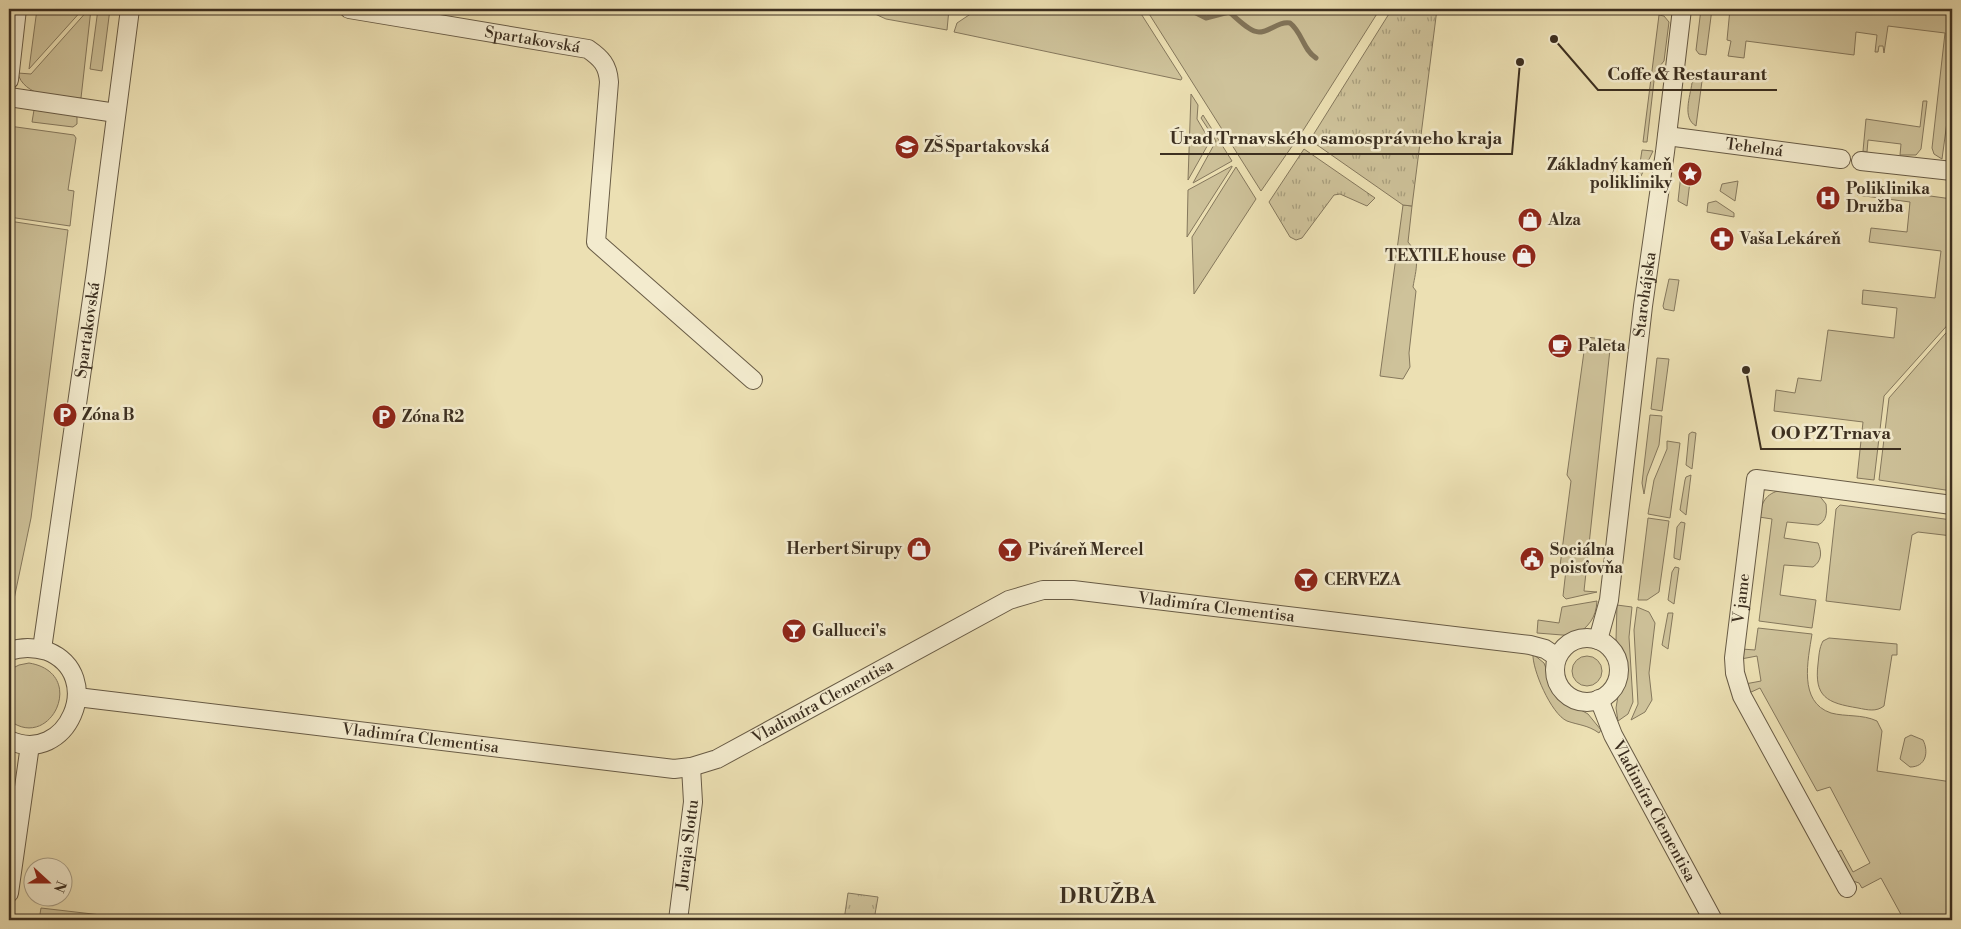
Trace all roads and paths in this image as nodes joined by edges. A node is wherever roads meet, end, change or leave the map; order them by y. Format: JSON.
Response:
{"nodes":[{"id":1,"x":18,"y":9,"type":"edge"},
{"id":2,"x":130,"y":9,"type":"edge"},
{"id":3,"x":350,"y":9,"type":"edge"},
{"id":4,"x":1682,"y":9,"type":"edge"},
{"id":5,"x":9,"y":80,"type":"edge"},
{"id":6,"x":9,"y":97,"type":"edge"},
{"id":7,"x":116,"y":113,"type":"junction"},
{"id":8,"x":1667,"y":136,"type":"junction"},
{"id":9,"x":1841,"y":159,"type":"dead end"},
{"id":10,"x":1861,"y":161,"type":"dead end"},
{"id":11,"x":1952,"y":171,"type":"edge"},
{"id":12,"x":753,"y":380,"type":"dead end"},
{"id":13,"x":1952,"y":504,"type":"edge"},
{"id":14,"x":1598,"y":640,"type":"junction"},
{"id":15,"x":42,"y":649,"type":"junction"},
{"id":16,"x":9,"y":651,"type":"edge"},
{"id":17,"x":1557,"y":657,"type":"junction"},
{"id":18,"x":77,"y":697,"type":"junction"},
{"id":19,"x":1599,"y":699,"type":"junction"},
{"id":20,"x":9,"y":740,"type":"edge"},
{"id":21,"x":30,"y":745,"type":"junction"},
{"id":22,"x":691,"y":767,"type":"junction"},
{"id":23,"x":1847,"y":888,"type":"dead end"},
{"id":24,"x":9,"y":892,"type":"edge"},
{"id":25,"x":678,"y":920,"type":"edge"},
{"id":26,"x":1713,"y":920,"type":"edge"}],
"edges":[{"from":1,"to":5,"type":"street"},
{"from":2,"to":7,"type":"street","name":"Spartakovská"},
{"from":3,"to":12,"type":"street","name":"Spartakovská"},
{"from":4,"to":8,"type":"street","name":"Starohájska"},
{"from":6,"to":7,"type":"street"},
{"from":7,"to":15,"type":"street","name":"Spartakovská"},
{"from":8,"to":9,"type":"street","name":"Tehelná"},
{"from":8,"to":14,"type":"street","name":"Starohájska"},
{"from":10,"to":11,"type":"street"},
{"from":13,"to":23,"type":"street","name":"V jame"},
{"from":14,"to":17,"type":"street"},
{"from":14,"to":19,"type":"street"},
{"from":15,"to":16,"type":"street"},
{"from":15,"to":18,"type":"street"},
{"from":17,"to":19,"type":"street"},
{"from":17,"to":22,"type":"street","name":"Vladimíra Clementisa"},
{"from":18,"to":21,"type":"street"},
{"from":18,"to":22,"type":"street","name":"Vladimíra Clementisa"},
{"from":19,"to":26,"type":"street","name":"Vladimíra Clementisa"},
{"from":20,"to":21,"type":"street"},
{"from":21,"to":24,"type":"street"},
{"from":22,"to":25,"type":"street","name":"Juraja Slottu"}]}
